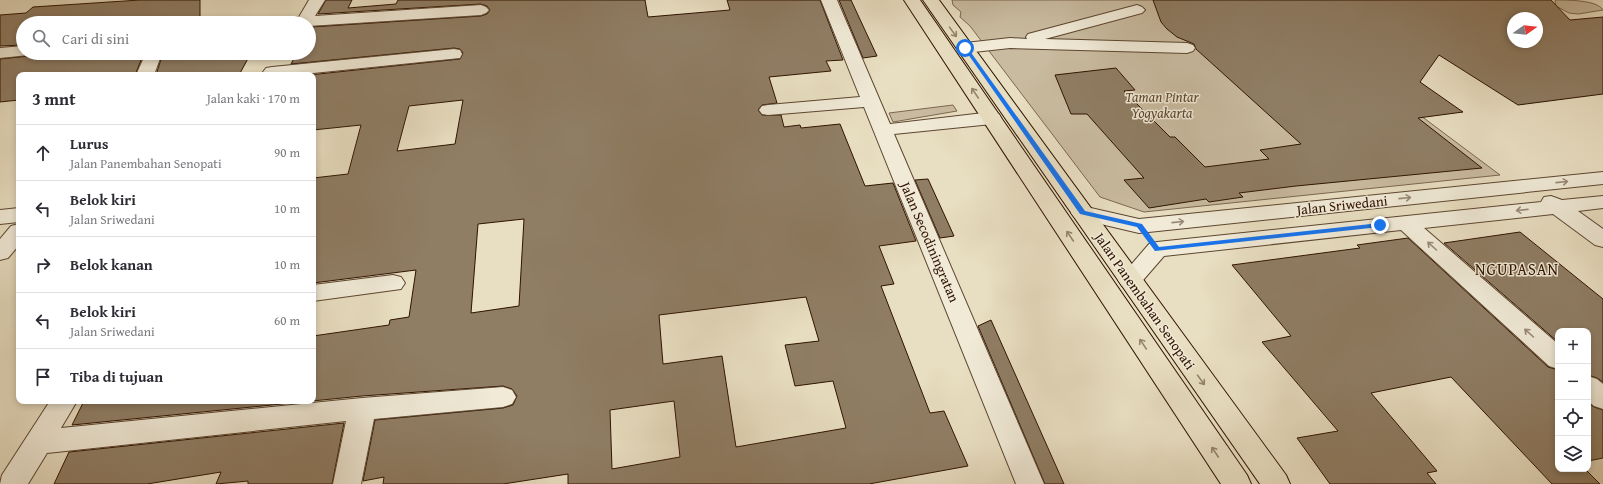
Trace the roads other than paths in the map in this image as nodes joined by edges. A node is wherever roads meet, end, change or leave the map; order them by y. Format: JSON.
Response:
{"nodes":[{"id":1,"x":317,"y":0,"type":"edge"},
{"id":2,"x":829,"y":0,"type":"edge"},
{"id":3,"x":912,"y":0,"type":"edge"},
{"id":4,"x":931,"y":0,"type":"edge"},
{"id":5,"x":481,"y":10,"type":"dead end"},
{"id":6,"x":1137,"y":10,"type":"dead end"},
{"id":7,"x":307,"y":16,"type":"edge"},
{"id":8,"x":316,"y":21,"type":"edge"},
{"id":9,"x":1010,"y":43,"type":"junction"},
{"id":10,"x":965,"y":48,"type":"junction"},
{"id":11,"x":1187,"y":48,"type":"dead end"},
{"id":12,"x":16,"y":52,"type":"edge"},
{"id":13,"x":0,"y":53,"type":"edge"},
{"id":14,"x":454,"y":54,"type":"dead end"},
{"id":15,"x":151,"y":60,"type":"edge"},
{"id":16,"x":279,"y":60,"type":"edge"},
{"id":17,"x":146,"y":72,"type":"edge"},
{"id":18,"x":272,"y":72,"type":"edge"},
{"id":19,"x":281,"y":72,"type":"edge"},
{"id":20,"x":871,"y":101,"type":"junction"},
{"id":21,"x":768,"y":110,"type":"dead end"},
{"id":22,"x":992,"y":118,"type":"junction"},
{"id":23,"x":883,"y":130,"type":"junction"},
{"id":24,"x":1603,"y":178,"type":"edge"},
{"id":25,"x":1528,"y":186,"type":"junction"},
{"id":26,"x":1603,"y":202,"type":"edge"},
{"id":27,"x":1557,"y":207,"type":"junction"},
{"id":28,"x":1082,"y":213,"type":"junction"},
{"id":29,"x":16,"y":215,"type":"edge"},
{"id":30,"x":0,"y":217,"type":"edge"},
{"id":31,"x":1406,"y":223,"type":"junction"},
{"id":32,"x":1139,"y":226,"type":"junction"},
{"id":33,"x":16,"y":235,"type":"edge"},
{"id":34,"x":1603,"y":240,"type":"edge"},
{"id":35,"x":1157,"y":249,"type":"junction"},
{"id":36,"x":0,"y":254,"type":"edge"},
{"id":37,"x":1130,"y":280,"type":"junction"},
{"id":38,"x":392,"y":283,"type":"dead end"},
{"id":39,"x":316,"y":293,"type":"edge"},
{"id":40,"x":1555,"y":356,"type":"edge"},
{"id":41,"x":1591,"y":389,"type":"edge"},
{"id":42,"x":503,"y":397,"type":"dead end"},
{"id":43,"x":1603,"y":399,"type":"edge"},
{"id":44,"x":62,"y":404,"type":"edge"},
{"id":45,"x":362,"y":409,"type":"junction"},
{"id":46,"x":38,"y":442,"type":"junction"},
{"id":47,"x":12,"y":484,"type":"edge"},
{"id":48,"x":347,"y":484,"type":"edge"},
{"id":49,"x":1030,"y":484,"type":"edge"},
{"id":50,"x":1237,"y":484,"type":"edge"},
{"id":51,"x":1276,"y":484,"type":"edge"}],
"edges":[{"from":1,"to":7,"type":"street"},
{"from":2,"to":20,"type":"street","name":"Jalan Secodiningratan"},
{"from":22,"to":3,"type":"main road","name":"Jalan Panembahan Senopati","one_way":true},
{"from":4,"to":10,"type":"main road","name":"Jalan Panembahan Senopati","one_way":true},
{"from":5,"to":8,"type":"street"},
{"from":6,"to":9,"type":"street"},
{"from":9,"to":10,"type":"street"},
{"from":9,"to":11,"type":"street"},
{"from":10,"to":28,"type":"main road","name":"Jalan Panembahan Senopati"},
{"from":12,"to":13,"type":"street"},
{"from":14,"to":19,"type":"street"},
{"from":15,"to":17,"type":"street"},
{"from":16,"to":18,"type":"street"},
{"from":20,"to":21,"type":"street"},
{"from":20,"to":23,"type":"street","name":"Jalan Secodiningratan"},
{"from":22,"to":23,"type":"street"},
{"from":50,"to":22,"type":"main road","name":"Jalan Panembahan Senopati","one_way":true},
{"from":23,"to":49,"type":"street","name":"Jalan Secodiningratan"},
{"from":25,"to":24,"type":"street","name":"Jalan Sriwedani","one_way":true},
{"from":25,"to":27,"type":"street"},
{"from":32,"to":25,"type":"street","name":"Jalan Sriwedani","one_way":true},
{"from":26,"to":27,"type":"street","name":"Jalan Sriwedani"},
{"from":27,"to":31,"type":"street","name":"Jalan Sriwedani","one_way":true},
{"from":27,"to":34,"type":"street"},
{"from":28,"to":32,"type":"street","name":"Jalan Sriwedani"},
{"from":28,"to":37,"type":"main road","name":"Jalan Panembahan Senopati"},
{"from":29,"to":30,"type":"street"},
{"from":31,"to":35,"type":"street","name":"Jalan Sriwedani"},
{"from":40,"to":31,"type":"street","one_way":true},
{"from":32,"to":35,"type":"street"},
{"from":33,"to":36,"type":"street"},
{"from":35,"to":37,"type":"street"},
{"from":37,"to":51,"type":"main road","name":"Jalan Panembahan Senopati","one_way":true},
{"from":38,"to":39,"type":"street"},
{"from":41,"to":43,"type":"street"},
{"from":42,"to":45,"type":"street"},
{"from":44,"to":46,"type":"street"},
{"from":45,"to":46,"type":"street"},
{"from":45,"to":48,"type":"street"},
{"from":46,"to":47,"type":"street"}]}
